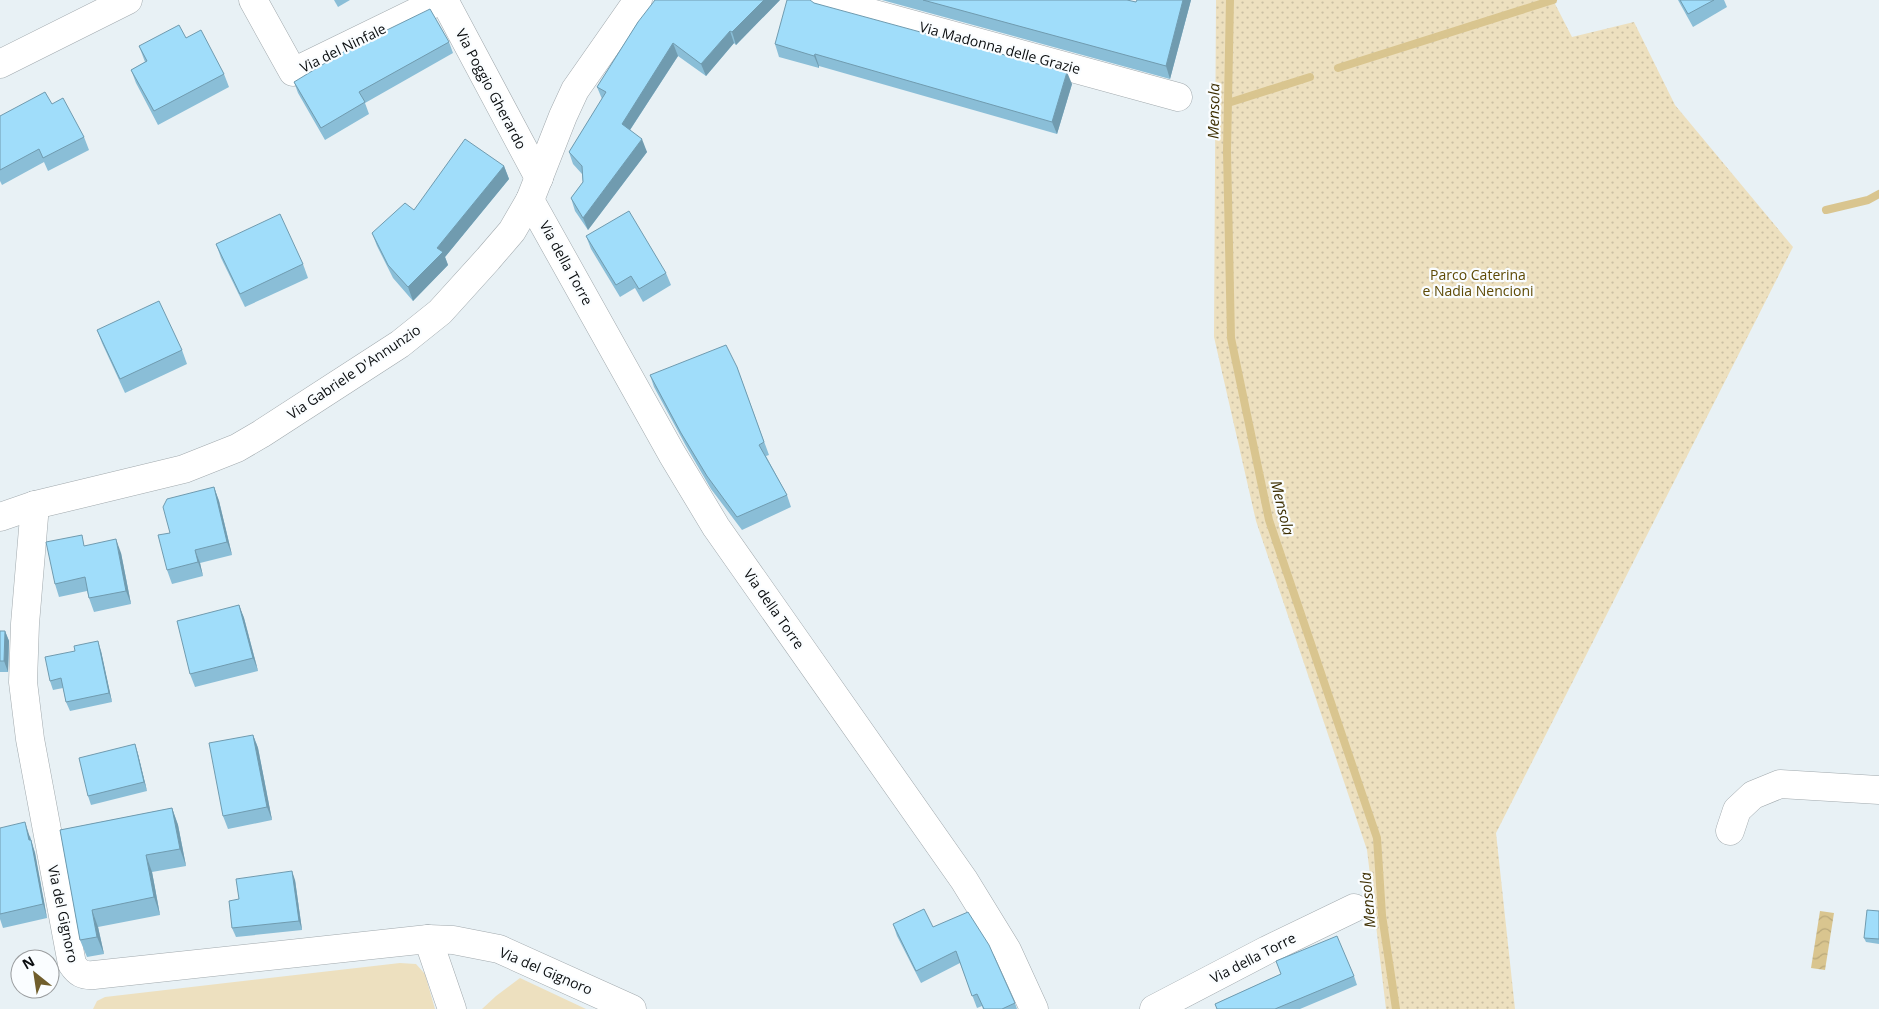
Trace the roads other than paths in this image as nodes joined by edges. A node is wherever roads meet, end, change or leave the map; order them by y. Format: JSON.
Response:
{"nodes":[{"id":1,"x":128,"y":0,"type":"edge"},
{"id":2,"x":253,"y":0,"type":"edge"},
{"id":3,"x":442,"y":0,"type":"edge"},
{"id":4,"x":638,"y":0,"type":"edge"},
{"id":5,"x":823,"y":0,"type":"edge"},
{"id":6,"x":0,"y":64,"type":"edge"},
{"id":7,"x":1178,"y":97,"type":"dead end"},
{"id":8,"x":535,"y":189,"type":"junction"},
{"id":9,"x":35,"y":505,"type":"junction"},
{"id":10,"x":0,"y":517,"type":"edge"},
{"id":11,"x":1879,"y":790,"type":"edge"},
{"id":12,"x":1730,"y":831,"type":"dead end"},
{"id":13,"x":1354,"y":908,"type":"dead end"},
{"id":14,"x":428,"y":939,"type":"junction"},
{"id":15,"x":452,"y":1009,"type":"edge"},
{"id":16,"x":632,"y":1009,"type":"edge"},
{"id":17,"x":1034,"y":1009,"type":"edge"},
{"id":18,"x":1154,"y":1009,"type":"edge"}],
"edges":[{"from":1,"to":6,"type":"street"},
{"from":2,"to":3,"type":"street","name":"Via del Ninfale"},
{"from":3,"to":8,"type":"street","name":"Via Poggio Gherardo"},
{"from":4,"to":8,"type":"street","name":"Via Gabriele D'Annunzio"},
{"from":5,"to":7,"type":"street","name":"Via Madonna delle Grazie"},
{"from":8,"to":9,"type":"street","name":"Via Gabriele D'Annunzio"},
{"from":8,"to":17,"type":"street","name":"Via della Torre"},
{"from":9,"to":10,"type":"street","name":"Via Gabriele D'Annunzio"},
{"from":9,"to":14,"type":"street","name":"Via del Gignoro"},
{"from":11,"to":12,"type":"street"},
{"from":13,"to":18,"type":"street","name":"Via della Torre"},
{"from":14,"to":15,"type":"street"},
{"from":14,"to":16,"type":"street","name":"Via del Gignoro"}]}
